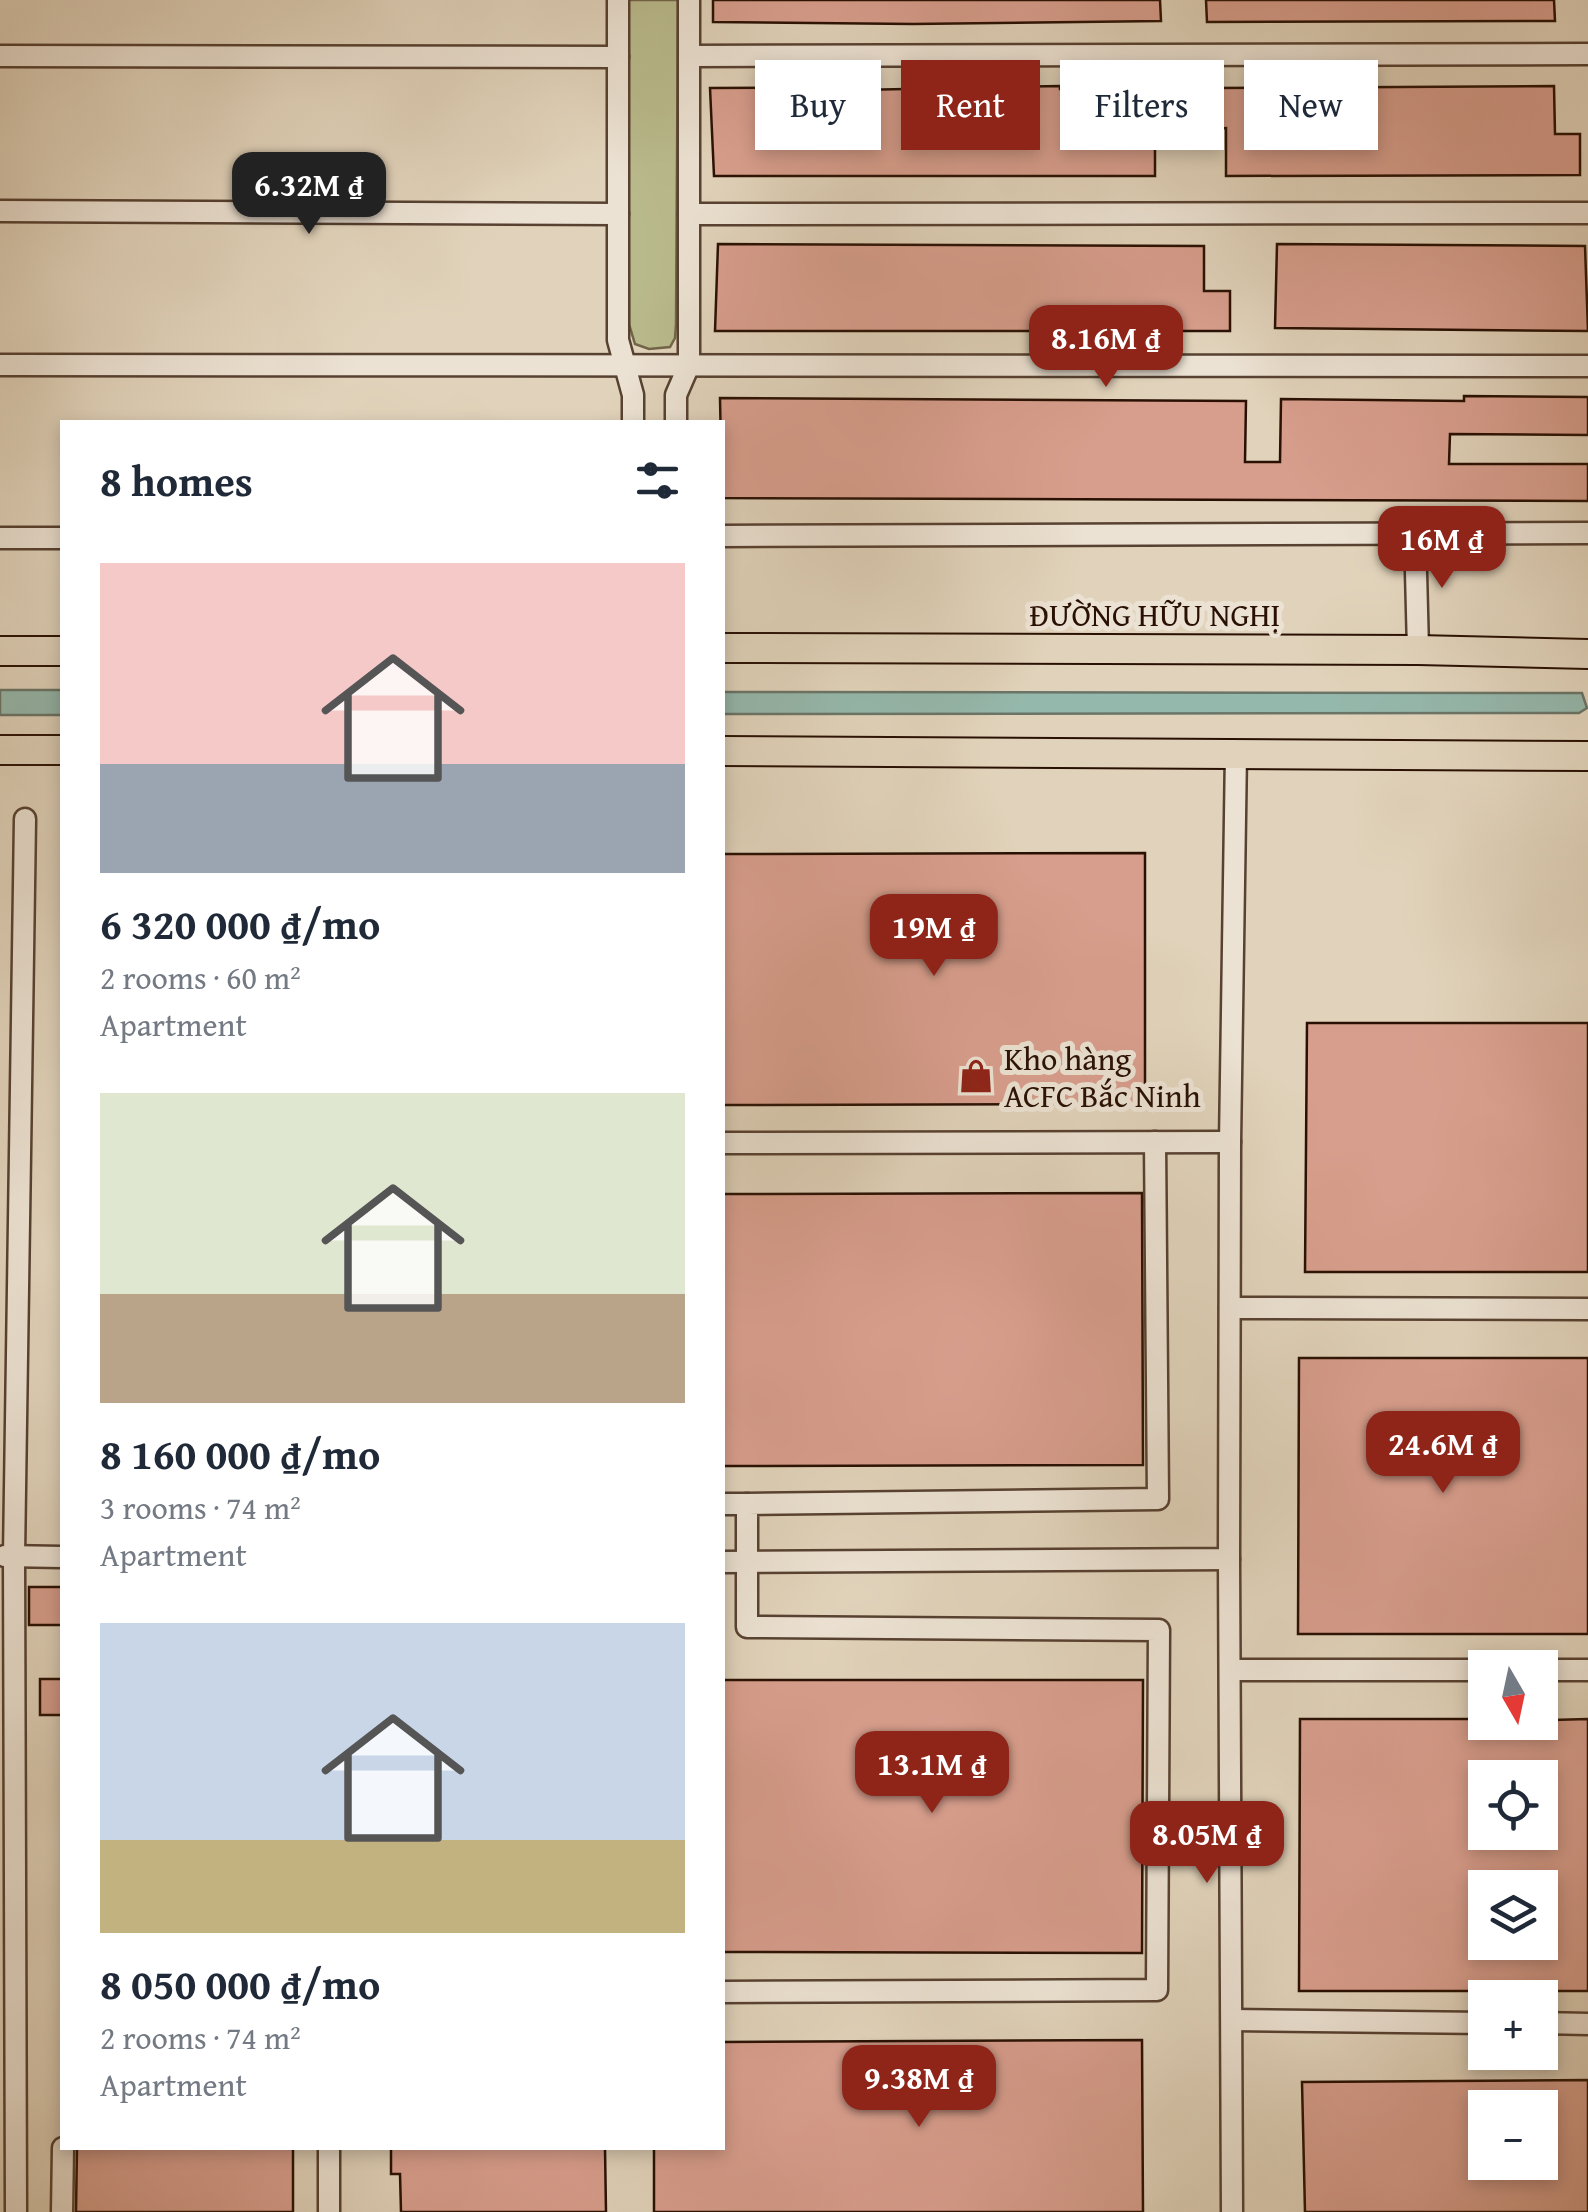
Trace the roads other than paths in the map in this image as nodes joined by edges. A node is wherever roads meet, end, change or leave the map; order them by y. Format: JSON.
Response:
{"nodes":[{"id":1,"x":618,"y":0,"type":"edge"},
{"id":2,"x":690,"y":0,"type":"edge"},
{"id":3,"x":1588,"y":54,"type":"edge"},
{"id":4,"x":0,"y":56,"type":"edge"},
{"id":5,"x":690,"y":56,"type":"junction"},
{"id":6,"x":618,"y":57,"type":"junction"},
{"id":7,"x":0,"y":211,"type":"edge"},
{"id":8,"x":1588,"y":213,"type":"edge"},
{"id":9,"x":618,"y":214,"type":"junction"},
{"id":10,"x":688,"y":214,"type":"junction"},
{"id":11,"x":689,"y":365,"type":"junction"},
{"id":12,"x":0,"y":366,"type":"edge"},
{"id":13,"x":624,"y":366,"type":"junction"},
{"id":14,"x":1588,"y":366,"type":"edge"},
{"id":15,"x":633,"y":420,"type":"edge"},
{"id":16,"x":676,"y":420,"type":"edge"},
{"id":17,"x":1415,"y":533,"type":"junction"},
{"id":18,"x":1588,"y":533,"type":"edge"},
{"id":19,"x":725,"y":536,"type":"edge"},
{"id":20,"x":0,"y":538,"type":"edge"},
{"id":21,"x":60,"y":538,"type":"edge"},
{"id":22,"x":725,"y":648,"type":"edge"},
{"id":23,"x":1418,"y":650,"type":"junction"},
{"id":24,"x":0,"y":651,"type":"edge"},
{"id":25,"x":60,"y":651,"type":"edge"},
{"id":26,"x":1588,"y":654,"type":"edge"},
{"id":27,"x":0,"y":750,"type":"edge"},
{"id":28,"x":60,"y":750,"type":"edge"},
{"id":29,"x":725,"y":751,"type":"edge"},
{"id":30,"x":1236,"y":752,"type":"junction"},
{"id":31,"x":1588,"y":756,"type":"edge"},
{"id":32,"x":24,"y":819,"type":"dead end"},
{"id":33,"x":1155,"y":1142,"type":"junction"},
{"id":34,"x":1230,"y":1142,"type":"junction"},
{"id":35,"x":725,"y":1143,"type":"edge"},
{"id":36,"x":1230,"y":1308,"type":"junction"},
{"id":37,"x":1588,"y":1310,"type":"edge"},
{"id":38,"x":725,"y":1504,"type":"edge"},
{"id":39,"x":747,"y":1504,"type":"junction"},
{"id":40,"x":7,"y":1556,"type":"edge"},
{"id":41,"x":60,"y":1556,"type":"edge"},
{"id":42,"x":1229,"y":1559,"type":"junction"},
{"id":43,"x":725,"y":1562,"type":"edge"},
{"id":44,"x":747,"y":1563,"type":"junction"},
{"id":45,"x":7,"y":1597,"type":"edge"},
{"id":46,"x":1230,"y":1670,"type":"junction"},
{"id":47,"x":1468,"y":1670,"type":"edge"},
{"id":48,"x":1558,"y":1670,"type":"edge"},
{"id":49,"x":1588,"y":1670,"type":"edge"},
{"id":50,"x":725,"y":1992,"type":"edge"},
{"id":51,"x":1232,"y":2020,"type":"junction"},
{"id":52,"x":1468,"y":2023,"type":"edge"},
{"id":53,"x":1558,"y":2024,"type":"edge"},
{"id":54,"x":1588,"y":2024,"type":"edge"},
{"id":55,"x":63,"y":2150,"type":"edge"},
{"id":56,"x":329,"y":2150,"type":"edge"},
{"id":57,"x":16,"y":2212,"type":"edge"},
{"id":58,"x":62,"y":2212,"type":"edge"},
{"id":59,"x":329,"y":2212,"type":"edge"},
{"id":60,"x":1232,"y":2212,"type":"edge"}],
"edges":[{"from":1,"to":6,"type":"street"},
{"from":2,"to":5,"type":"street"},
{"from":3,"to":5,"type":"street"},
{"from":4,"to":6,"type":"street"},
{"from":5,"to":10,"type":"street"},
{"from":6,"to":9,"type":"street"},
{"from":7,"to":9,"type":"street"},
{"from":8,"to":10,"type":"street"},
{"from":9,"to":13,"type":"street"},
{"from":10,"to":11,"type":"street"},
{"from":11,"to":13,"type":"street"},
{"from":11,"to":14,"type":"street"},
{"from":11,"to":16,"type":"street"},
{"from":12,"to":13,"type":"street"},
{"from":13,"to":15,"type":"street"},
{"from":17,"to":18,"type":"street"},
{"from":17,"to":19,"type":"street"},
{"from":17,"to":23,"type":"street"},
{"from":20,"to":21,"type":"street"},
{"from":22,"to":23,"type":"main road","name":"ĐƯỜNG HỮU NGHỊ"},
{"from":23,"to":26,"type":"main road","name":"ĐƯỜNG HỮU NGHỊ"},
{"from":24,"to":25,"type":"main road"},
{"from":27,"to":28,"type":"main road"},
{"from":29,"to":30,"type":"main road"},
{"from":30,"to":31,"type":"main road"},
{"from":30,"to":34,"type":"street"},
{"from":32,"to":40,"type":"street"},
{"from":33,"to":34,"type":"street"},
{"from":33,"to":35,"type":"street"},
{"from":33,"to":39,"type":"street"},
{"from":34,"to":36,"type":"street"},
{"from":36,"to":37,"type":"street"},
{"from":36,"to":42,"type":"street"},
{"from":38,"to":39,"type":"street"},
{"from":39,"to":44,"type":"street"},
{"from":40,"to":41,"type":"street"},
{"from":40,"to":45,"type":"street"},
{"from":42,"to":44,"type":"street"},
{"from":42,"to":46,"type":"street"},
{"from":43,"to":44,"type":"street"},
{"from":44,"to":50,"type":"street"},
{"from":45,"to":57,"type":"street"},
{"from":46,"to":47,"type":"street"},
{"from":46,"to":51,"type":"street"},
{"from":48,"to":49,"type":"street"},
{"from":51,"to":52,"type":"street"},
{"from":51,"to":60,"type":"street"},
{"from":53,"to":54,"type":"street"},
{"from":55,"to":58,"type":"street"},
{"from":56,"to":59,"type":"street"}]}
